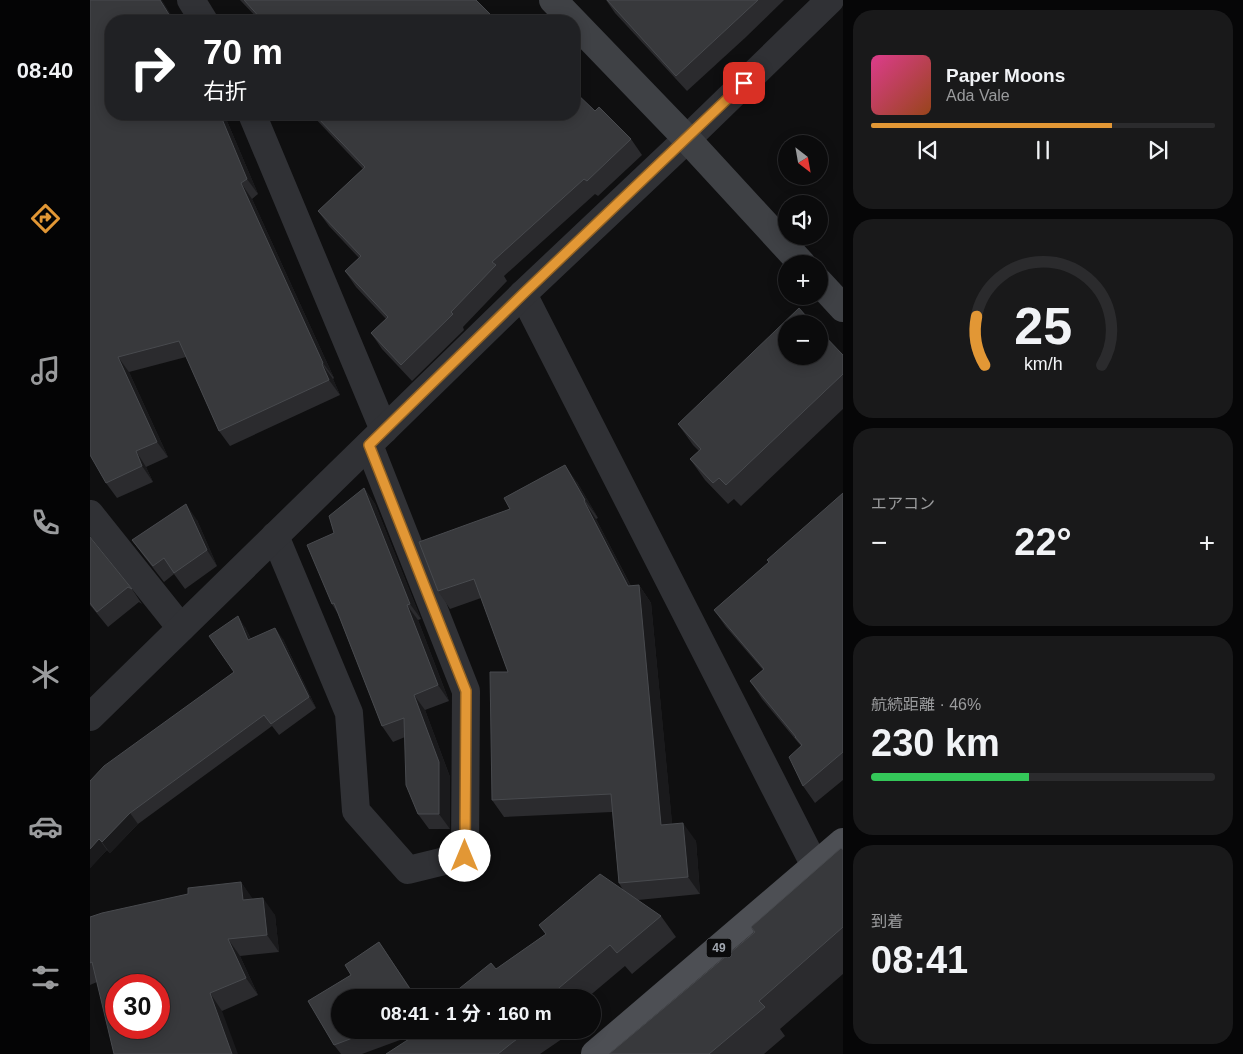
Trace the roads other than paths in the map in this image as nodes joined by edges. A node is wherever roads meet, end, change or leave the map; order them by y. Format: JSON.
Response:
{"nodes":[{"id":1,"x":191,"y":0,"type":"edge"},
{"id":2,"x":553,"y":0,"type":"edge"},
{"id":3,"x":830,"y":0,"type":"edge"},
{"id":4,"x":200,"y":15,"type":"edge"},
{"id":5,"x":568,"y":15,"type":"edge"},
{"id":6,"x":580,"y":28,"type":"edge"},
{"id":7,"x":254,"y":120,"type":"edge"},
{"id":8,"x":687,"y":138,"type":"junction"},
{"id":9,"x":794,"y":255,"type":"edge"},
{"id":10,"x":828,"y":292,"type":"edge"},
{"id":11,"x":523,"y":294,"type":"junction"},
{"id":12,"x":843,"y":308,"type":"edge"},
{"id":13,"x":376,"y":437,"type":"junction"},
{"id":14,"x":90,"y":514,"type":"edge"},
{"id":15,"x":276,"y":536,"type":"junction"},
{"id":16,"x":181,"y":628,"type":"junction"},
{"id":17,"x":90,"y":717,"type":"edge"},
{"id":18,"x":843,"y":842,"type":"edge"},
{"id":19,"x":815,"y":866,"type":"junction"},
{"id":20,"x":595,"y":1054,"type":"edge"}],
"edges":[{"from":1,"to":4,"type":"street"},
{"from":2,"to":5,"type":"street"},
{"from":3,"to":8,"type":"street"},
{"from":6,"to":8,"type":"street"},
{"from":7,"to":13,"type":"street"},
{"from":8,"to":9,"type":"street"},
{"from":8,"to":11,"type":"street"},
{"from":10,"to":12,"type":"street"},
{"from":11,"to":13,"type":"street"},
{"from":11,"to":19,"type":"street"},
{"from":13,"to":15,"type":"street"},
{"from":13,"to":15,"type":"street"},
{"from":14,"to":16,"type":"street"},
{"from":15,"to":16,"type":"street"},
{"from":16,"to":17,"type":"street"},
{"from":18,"to":19,"type":"main road","number":"49"},
{"from":19,"to":20,"type":"main road","number":"49"}]}
